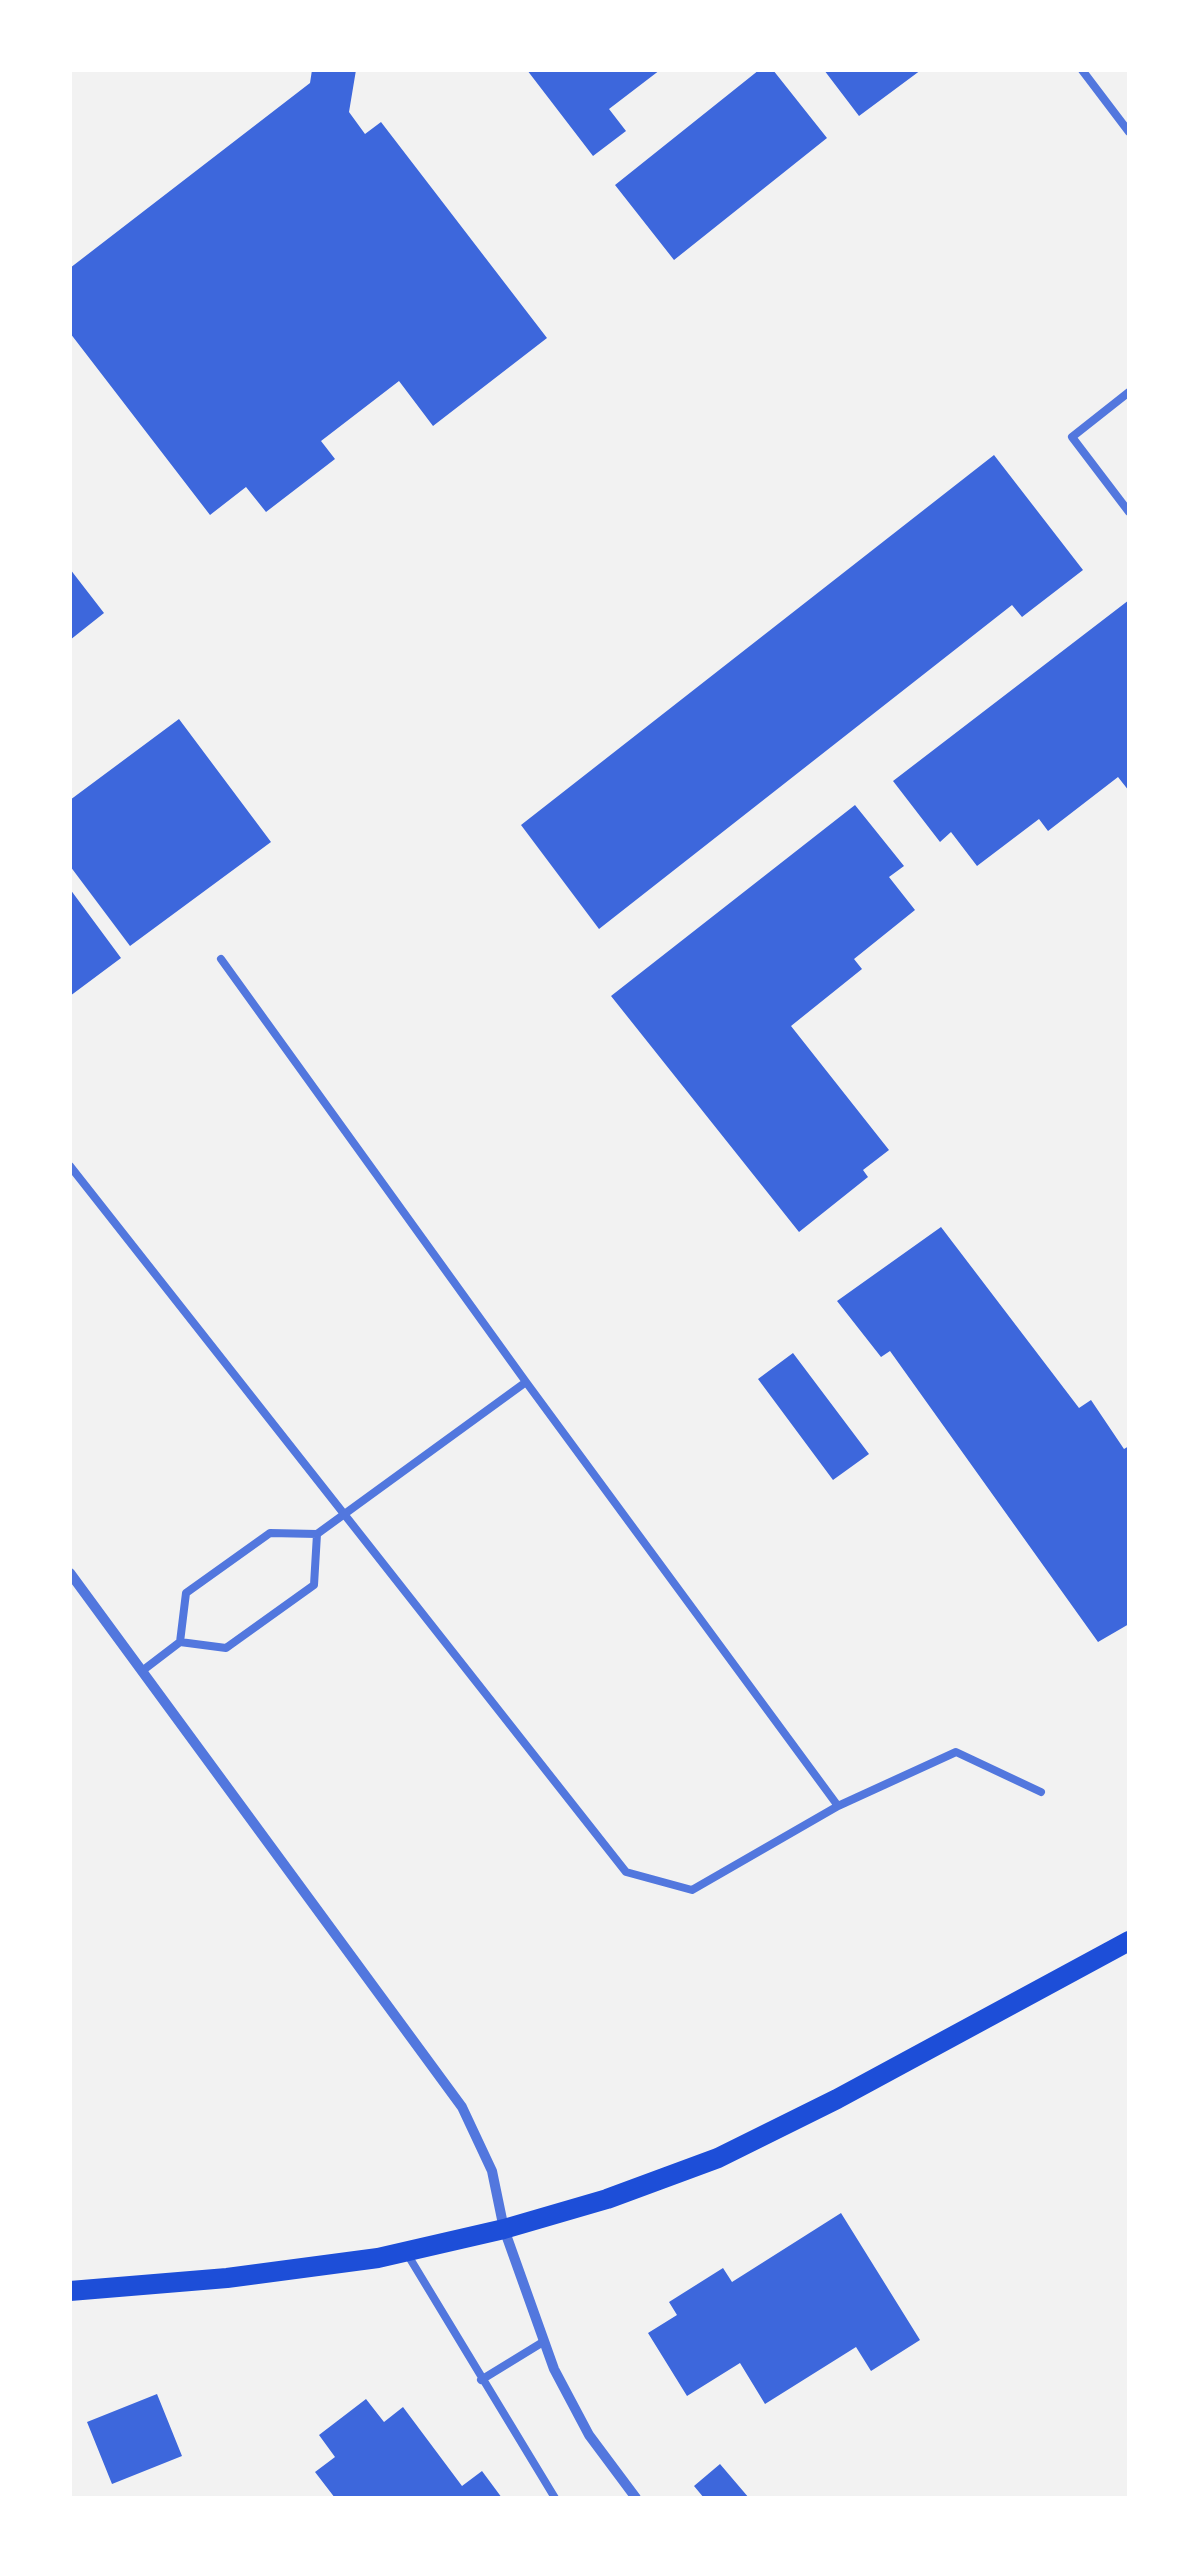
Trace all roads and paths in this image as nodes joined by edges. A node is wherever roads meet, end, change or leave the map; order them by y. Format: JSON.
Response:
{"nodes":[{"id":1,"x":1082,"y":70,"type":"edge"},
{"id":2,"x":1129,"y":132,"type":"edge"},
{"id":3,"x":1129,"y":392,"type":"edge"},
{"id":4,"x":1129,"y":512,"type":"edge"},
{"id":5,"x":221,"y":959,"type":"dead end"},
{"id":6,"x":70,"y":1166,"type":"edge"},
{"id":7,"x":526,"y":1382,"type":"junction"},
{"id":8,"x":344,"y":1515,"type":"junction"},
{"id":9,"x":317,"y":1534,"type":"junction"},
{"id":10,"x":70,"y":1572,"type":"edge"},
{"id":11,"x":180,"y":1642,"type":"junction"},
{"id":12,"x":142,"y":1671,"type":"junction"},
{"id":13,"x":1041,"y":1792,"type":"dead end"},
{"id":14,"x":838,"y":1806,"type":"junction"},
{"id":15,"x":1129,"y":1941,"type":"edge"},
{"id":16,"x":504,"y":2229,"type":"junction"},
{"id":17,"x":406,"y":2252,"type":"junction"},
{"id":18,"x":70,"y":2292,"type":"edge"},
{"id":19,"x":543,"y":2342,"type":"junction"},
{"id":20,"x":481,"y":2380,"type":"junction"},
{"id":21,"x":555,"y":2498,"type":"edge"},
{"id":22,"x":636,"y":2498,"type":"edge"}],
"edges":[{"from":1,"to":2,"type":"lane"},
{"from":3,"to":4,"type":"lane"},
{"from":5,"to":7,"type":"lane"},
{"from":6,"to":8,"type":"lane"},
{"from":7,"to":8,"type":"lane"},
{"from":7,"to":14,"type":"lane"},
{"from":8,"to":9,"type":"lane"},
{"from":8,"to":14,"type":"lane"},
{"from":9,"to":11,"type":"lane"},
{"from":9,"to":11,"type":"lane"},
{"from":10,"to":12,"type":"street"},
{"from":11,"to":12,"type":"lane"},
{"from":12,"to":16,"type":"street"},
{"from":13,"to":14,"type":"lane"},
{"from":15,"to":16,"type":"main road"},
{"from":16,"to":17,"type":"main road"},
{"from":16,"to":19,"type":"street"},
{"from":17,"to":18,"type":"main road"},
{"from":17,"to":20,"type":"lane"},
{"from":19,"to":20,"type":"lane"},
{"from":19,"to":22,"type":"street"},
{"from":20,"to":21,"type":"lane"}]}
